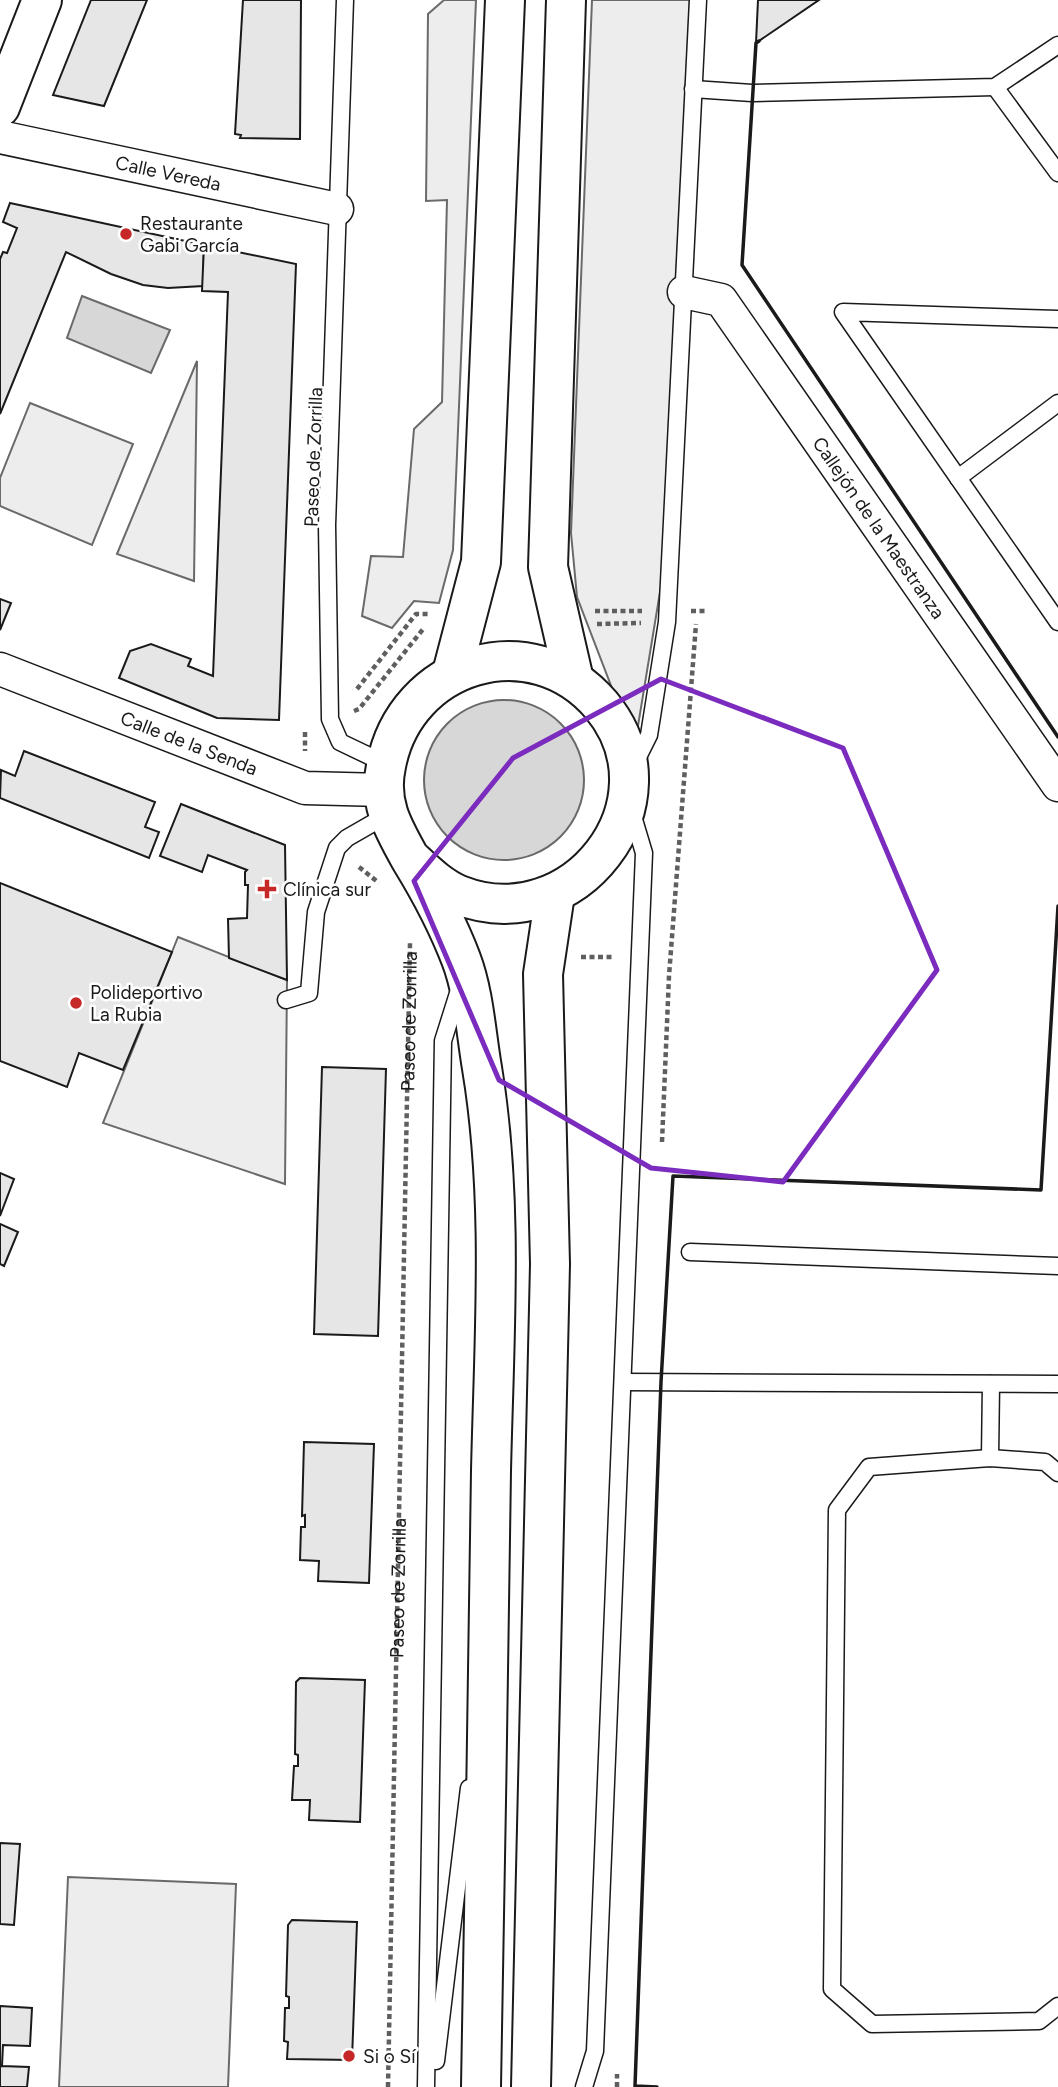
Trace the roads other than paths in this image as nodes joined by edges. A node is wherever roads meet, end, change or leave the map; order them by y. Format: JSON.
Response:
{"nodes":[{"id":1,"x":42,"y":0,"type":"edge"},
{"id":2,"x":345,"y":0,"type":"edge"},
{"id":3,"x":505,"y":0,"type":"edge"},
{"id":4,"x":566,"y":0,"type":"edge"},
{"id":5,"x":698,"y":0,"type":"edge"},
{"id":6,"x":1058,"y":45,"type":"edge"},
{"id":7,"x":995,"y":87,"type":"junction"},
{"id":8,"x":693,"y":89,"type":"junction"},
{"id":9,"x":0,"y":107,"type":"edge"},
{"id":10,"x":0,"y":137,"type":"edge"},
{"id":11,"x":1058,"y":173,"type":"edge"},
{"id":12,"x":337,"y":209,"type":"junction"},
{"id":13,"x":684,"y":292,"type":"junction"},
{"id":14,"x":1058,"y":319,"type":"edge"},
{"id":15,"x":1058,"y":403,"type":"edge"},
{"id":16,"x":958,"y":478,"type":"junction"},
{"id":17,"x":1058,"y":622,"type":"edge"},
{"id":18,"x":0,"y":668,"type":"edge"},
{"id":19,"x":452,"y":673,"type":"junction"},
{"id":20,"x":574,"y":680,"type":"junction"},
{"id":21,"x":1058,"y":785,"type":"edge"},
{"id":22,"x":629,"y":787,"type":"junction"},
{"id":23,"x":385,"y":790,"type":"junction"},
{"id":24,"x":411,"y":859,"type":"junction"},
{"id":25,"x":555,"y":894,"type":"junction"},
{"id":26,"x":465,"y":971,"type":"junction"},
{"id":27,"x":286,"y":1000,"type":"dead end"},
{"id":28,"x":690,"y":1252,"type":"dead end"},
{"id":29,"x":1058,"y":1266,"type":"edge"},
{"id":30,"x":623,"y":1382,"type":"junction"},
{"id":31,"x":991,"y":1384,"type":"junction"},
{"id":32,"x":1058,"y":1384,"type":"edge"},
{"id":33,"x":990,"y":1458,"type":"junction"},
{"id":34,"x":1058,"y":1473,"type":"edge"},
{"id":35,"x":489,"y":1626,"type":"junction"},
{"id":36,"x":1058,"y":2006,"type":"edge"},
{"id":37,"x":426,"y":2087,"type":"edge"},
{"id":38,"x":433,"y":2087,"type":"edge"},
{"id":39,"x":481,"y":2087,"type":"edge"},
{"id":40,"x":531,"y":2087,"type":"edge"},
{"id":41,"x":584,"y":2087,"type":"edge"}],
"edges":[{"from":1,"to":9,"type":"main road"},
{"from":2,"to":12,"type":"lane"},
{"from":3,"to":19,"type":"main road"},
{"from":4,"to":20,"type":"main road"},
{"from":5,"to":8,"type":"lane"},
{"from":6,"to":7,"type":"lane"},
{"from":7,"to":8,"type":"lane"},
{"from":7,"to":11,"type":"lane"},
{"from":8,"to":13,"type":"lane"},
{"from":10,"to":12,"type":"street","name":"Calle Vereda"},
{"from":12,"to":23,"type":"lane"},
{"from":13,"to":21,"type":"street","name":"Callejón de la Maestranza"},
{"from":13,"to":22,"type":"lane"},
{"from":14,"to":16,"type":"lane"},
{"from":15,"to":16,"type":"lane"},
{"from":16,"to":17,"type":"lane"},
{"from":18,"to":23,"type":"street","name":"Calle de la Senda"},
{"from":19,"to":20,"type":"main road"},
{"from":19,"to":23,"type":"main road"},
{"from":20,"to":22,"type":"main road"},
{"from":22,"to":25,"type":"main road"},
{"from":22,"to":30,"type":"lane"},
{"from":23,"to":24,"type":"main road"},
{"from":23,"to":27,"type":"lane"},
{"from":24,"to":25,"type":"main road"},
{"from":24,"to":26,"type":"main road"},
{"from":25,"to":40,"type":"main road"},
{"from":26,"to":35,"type":"main road"},
{"from":26,"to":37,"type":"lane","name":"Paseo de Zorrilla"},
{"from":28,"to":29,"type":"lane"},
{"from":30,"to":31,"type":"lane"},
{"from":30,"to":41,"type":"lane"},
{"from":31,"to":32,"type":"lane"},
{"from":31,"to":33,"type":"lane"},
{"from":33,"to":34,"type":"lane"},
{"from":33,"to":36,"type":"lane"},
{"from":35,"to":38,"type":"lane"},
{"from":35,"to":39,"type":"main road"}]}
